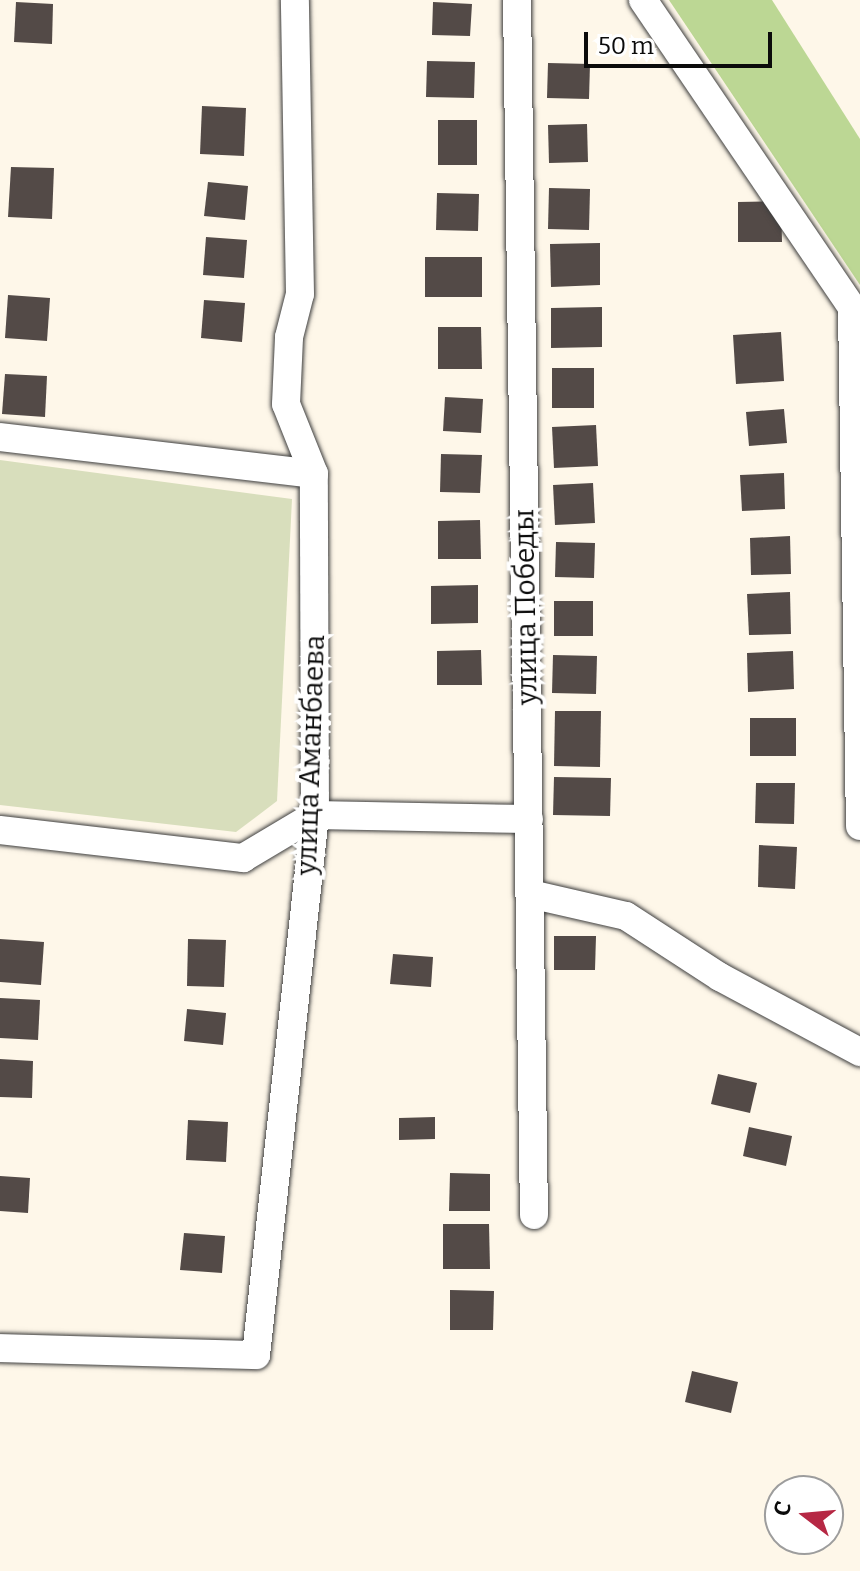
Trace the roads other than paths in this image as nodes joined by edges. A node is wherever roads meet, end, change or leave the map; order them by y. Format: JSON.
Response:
{"nodes":[{"id":1,"x":295,"y":0,"type":"edge"},
{"id":2,"x":517,"y":0,"type":"edge"},
{"id":3,"x":643,"y":0,"type":"edge"},
{"id":4,"x":856,"y":314,"type":"edge"},
{"id":5,"x":0,"y":437,"type":"edge"},
{"id":6,"x":314,"y":474,"type":"junction"},
{"id":7,"x":315,"y":815,"type":"junction"},
{"id":8,"x":529,"y":819,"type":"junction"},
{"id":9,"x":860,"y":826,"type":"edge"},
{"id":10,"x":0,"y":830,"type":"edge"},
{"id":11,"x":530,"y":894,"type":"junction"},
{"id":12,"x":860,"y":1052,"type":"edge"},
{"id":13,"x":534,"y":1215,"type":"dead end"},
{"id":14,"x":0,"y":1348,"type":"edge"}],
"edges":[{"from":1,"to":6,"type":"street","name":"улица Аманбаева"},
{"from":2,"to":8,"type":"street","name":"улица Победы"},
{"from":3,"to":4,"type":"street"},
{"from":4,"to":9,"type":"street"},
{"from":5,"to":6,"type":"street"},
{"from":6,"to":7,"type":"street","name":"улица Аманбаева"},
{"from":7,"to":8,"type":"street"},
{"from":7,"to":10,"type":"street"},
{"from":7,"to":14,"type":"street","name":"улица Аманбаева"},
{"from":8,"to":11,"type":"street","name":"улица Победы"},
{"from":11,"to":12,"type":"street"},
{"from":11,"to":13,"type":"street","name":"улица Победы"}]}
